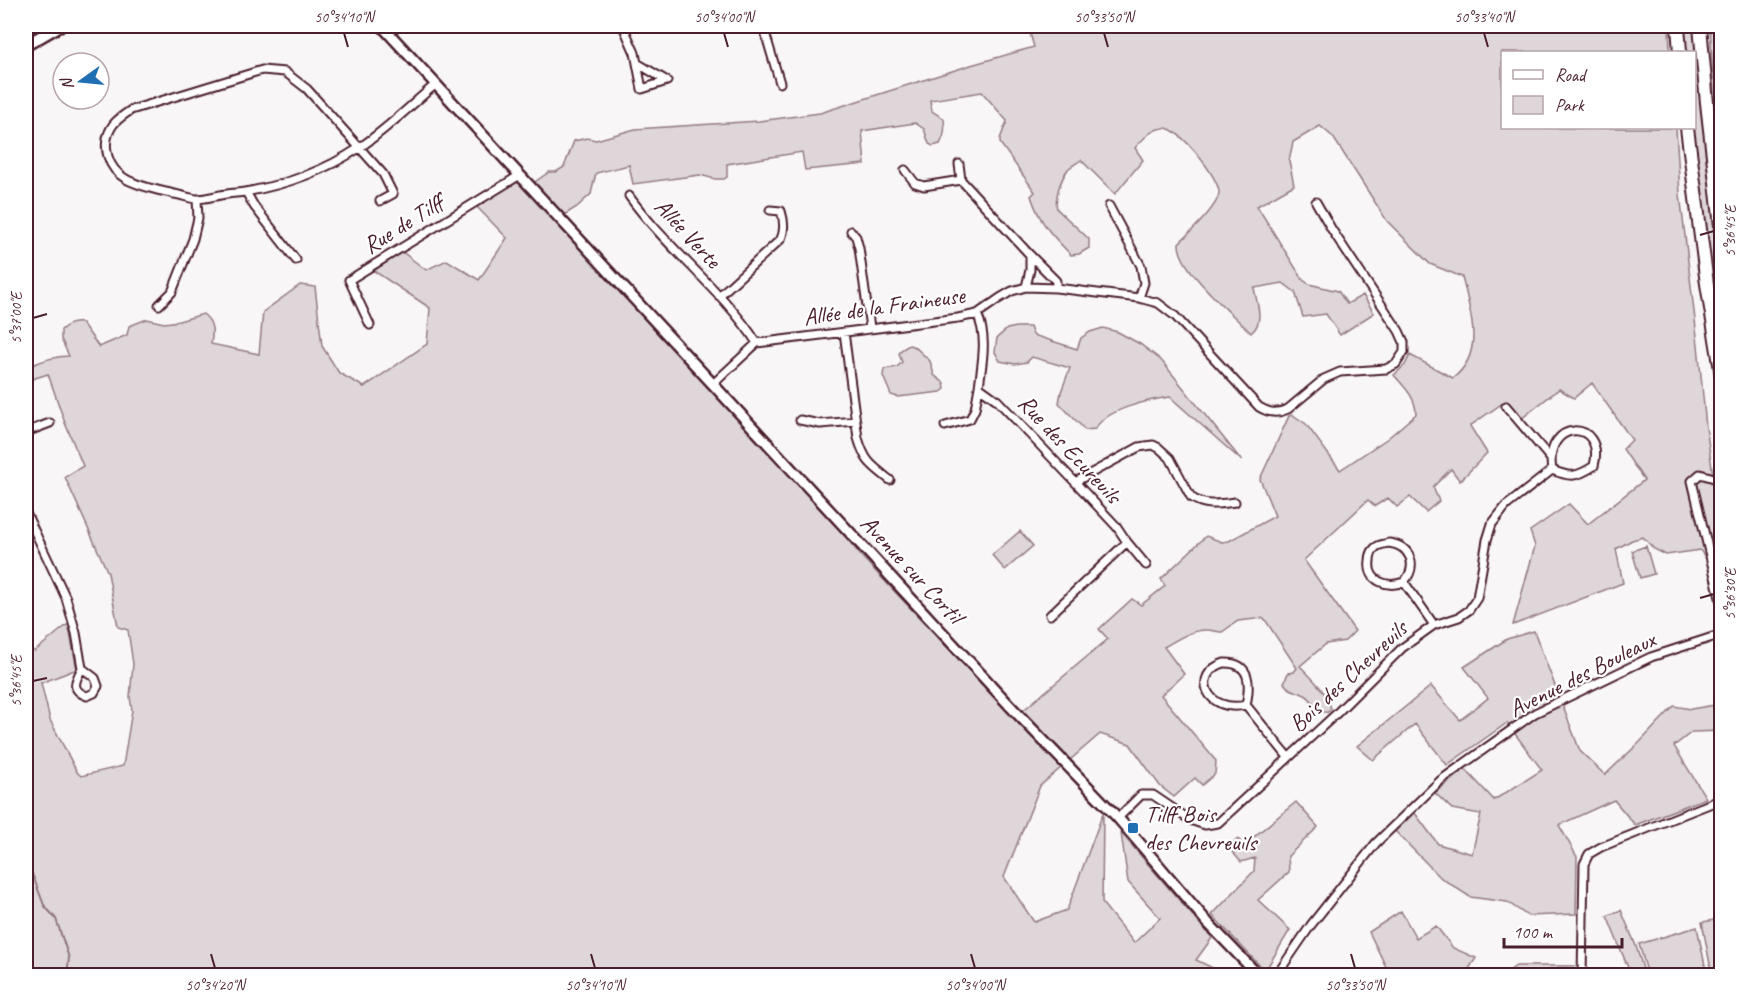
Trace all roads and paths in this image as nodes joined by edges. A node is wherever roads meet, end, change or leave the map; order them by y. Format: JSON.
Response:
{"nodes":[{"id":1,"x":59,"y":26,"type":"edge"},
{"id":2,"x":381,"y":26,"type":"edge"},
{"id":3,"x":623,"y":26,"type":"edge"},
{"id":4,"x":763,"y":26,"type":"edge"},
{"id":5,"x":1678,"y":26,"type":"edge"},
{"id":6,"x":1700,"y":26,"type":"edge"},
{"id":7,"x":26,"y":45,"type":"edge"},
{"id":8,"x":1680,"y":51,"type":"edge"},
{"id":9,"x":637,"y":63,"type":"junction"},
{"id":10,"x":780,"y":83,"type":"dead end"},
{"id":11,"x":436,"y":84,"type":"junction"},
{"id":12,"x":1687,"y":129,"type":"edge"},
{"id":13,"x":359,"y":148,"type":"junction"},
{"id":14,"x":959,"y":164,"type":"dead end"},
{"id":15,"x":905,"y":170,"type":"dead end"},
{"id":16,"x":520,"y":175,"type":"junction"},
{"id":17,"x":961,"y":180,"type":"junction"},
{"id":18,"x":246,"y":192,"type":"junction"},
{"id":19,"x":629,"y":196,"type":"dead end"},
{"id":20,"x":197,"y":199,"type":"junction"},
{"id":21,"x":380,"y":201,"type":"dead end"},
{"id":22,"x":1316,"y":202,"type":"dead end"},
{"id":23,"x":1109,"y":206,"type":"dead end"},
{"id":24,"x":770,"y":210,"type":"dead end"},
{"id":25,"x":851,"y":231,"type":"dead end"},
{"id":26,"x":1722,"y":235,"type":"edge"},
{"id":27,"x":1030,"y":255,"type":"junction"},
{"id":28,"x":296,"y":260,"type":"dead end"},
{"id":29,"x":1026,"y":287,"type":"junction"},
{"id":30,"x":1056,"y":288,"type":"junction"},
{"id":31,"x":719,"y":296,"type":"junction"},
{"id":32,"x":1139,"y":298,"type":"junction"},
{"id":33,"x":159,"y":305,"type":"dead end"},
{"id":34,"x":977,"y":314,"type":"junction"},
{"id":35,"x":370,"y":325,"type":"dead end"},
{"id":36,"x":870,"y":328,"type":"junction"},
{"id":37,"x":844,"y":332,"type":"junction"},
{"id":38,"x":757,"y":343,"type":"junction"},
{"id":39,"x":1722,"y":376,"type":"edge"},
{"id":40,"x":713,"y":384,"type":"junction"},
{"id":41,"x":979,"y":387,"type":"junction"},
{"id":42,"x":1506,"y":406,"type":"dead end"},
{"id":43,"x":800,"y":420,"type":"dead end"},
{"id":44,"x":856,"y":421,"type":"junction"},
{"id":45,"x":50,"y":423,"type":"dead end"},
{"id":46,"x":945,"y":426,"type":"dead end"},
{"id":47,"x":26,"y":432,"type":"edge"},
{"id":48,"x":1550,"y":458,"type":"junction"},
{"id":49,"x":1552,"y":470,"type":"junction"},
{"id":50,"x":890,"y":480,"type":"dead end"},
{"id":51,"x":1075,"y":482,"type":"junction"},
{"id":52,"x":1722,"y":485,"type":"edge"},
{"id":53,"x":1235,"y":502,"type":"dead end"},
{"id":54,"x":26,"y":513,"type":"edge"},
{"id":55,"x":1127,"y":542,"type":"junction"},
{"id":56,"x":1146,"y":565,"type":"dead end"},
{"id":57,"x":1404,"y":582,"type":"junction"},
{"id":58,"x":1722,"y":606,"type":"edge"},
{"id":59,"x":1050,"y":615,"type":"dead end"},
{"id":60,"x":1434,"y":625,"type":"junction"},
{"id":61,"x":1722,"y":634,"type":"edge"},
{"id":62,"x":82,"y":668,"type":"dead end"},
{"id":63,"x":1246,"y":705,"type":"junction"},
{"id":64,"x":1288,"y":757,"type":"junction"},
{"id":65,"x":1722,"y":799,"type":"edge"},
{"id":66,"x":1118,"y":818,"type":"junction"},
{"id":67,"x":1259,"y":975,"type":"edge"},
{"id":68,"x":1276,"y":975,"type":"edge"},
{"id":69,"x":1582,"y":975,"type":"edge"}],
"edges":[{"from":1,"to":7,"type":"main road"},
{"from":2,"to":11,"type":"main road"},
{"from":3,"to":9,"type":"street"},
{"from":4,"to":10,"type":"street"},
{"from":5,"to":8,"type":"highway"},
{"from":6,"to":26,"type":"highway"},
{"from":9,"to":9,"type":"street"},
{"from":11,"to":13,"type":"street"},
{"from":11,"to":16,"type":"main road"},
{"from":12,"to":39,"type":"highway"},
{"from":13,"to":18,"type":"street"},
{"from":13,"to":20,"type":"street"},
{"from":13,"to":21,"type":"street"},
{"from":14,"to":17,"type":"street"},
{"from":15,"to":17,"type":"street"},
{"from":16,"to":35,"type":"street","name":"Rue de Tilff"},
{"from":16,"to":40,"type":"main road","name":"Avenue sur Cortil"},
{"from":17,"to":27,"type":"street"},
{"from":18,"to":20,"type":"street"},
{"from":18,"to":28,"type":"street"},
{"from":19,"to":31,"type":"street","name":"Allée Verte"},
{"from":20,"to":33,"type":"street"},
{"from":22,"to":32,"type":"street","name":"Allée de la Fraineuse"},
{"from":23,"to":32,"type":"street"},
{"from":24,"to":31,"type":"street","name":"Allée Verte"},
{"from":25,"to":36,"type":"street"},
{"from":27,"to":29,"type":"street"},
{"from":27,"to":30,"type":"street"},
{"from":29,"to":30,"type":"street","name":"Allée de la Fraineuse"},
{"from":29,"to":34,"type":"street","name":"Allée de la Fraineuse"},
{"from":30,"to":32,"type":"street","name":"Allée de la Fraineuse"},
{"from":31,"to":38,"type":"street","name":"Allée Verte"},
{"from":34,"to":36,"type":"street","name":"Allée de la Fraineuse"},
{"from":34,"to":41,"type":"street"},
{"from":36,"to":37,"type":"street","name":"Allée de la Fraineuse"},
{"from":37,"to":38,"type":"street","name":"Allée de la Fraineuse"},
{"from":37,"to":44,"type":"street"},
{"from":38,"to":40,"type":"street"},
{"from":40,"to":66,"type":"main road","name":"Avenue sur Cortil"},
{"from":41,"to":46,"type":"street"},
{"from":41,"to":51,"type":"street","name":"Rue des Ecureuils"},
{"from":42,"to":48,"type":"street"},
{"from":43,"to":44,"type":"street"},
{"from":44,"to":50,"type":"street"},
{"from":45,"to":47,"type":"street"},
{"from":48,"to":49,"type":"street"},
{"from":48,"to":49,"type":"street"},
{"from":49,"to":60,"type":"street","name":"Bois des Chevreuils"},
{"from":51,"to":53,"type":"street"},
{"from":51,"to":55,"type":"street","name":"Rue des Ecureuils"},
{"from":52,"to":58,"type":"street"},
{"from":54,"to":62,"type":"street"},
{"from":55,"to":56,"type":"street","name":"Rue des Ecureuils"},
{"from":55,"to":59,"type":"street"},
{"from":57,"to":57,"type":"street"},
{"from":57,"to":60,"type":"street","name":"Bois des Chevreuils"},
{"from":60,"to":64,"type":"street","name":"Bois des Chevreuils"},
{"from":61,"to":68,"type":"street","name":"Avenue des Bouleaux"},
{"from":63,"to":63,"type":"street"},
{"from":63,"to":64,"type":"street","name":"Bois des Chevreuils"},
{"from":64,"to":66,"type":"street","name":"Bois des Chevreuils"},
{"from":65,"to":69,"type":"street"},
{"from":66,"to":67,"type":"main road","name":"Avenue sur Cortil"}]}
